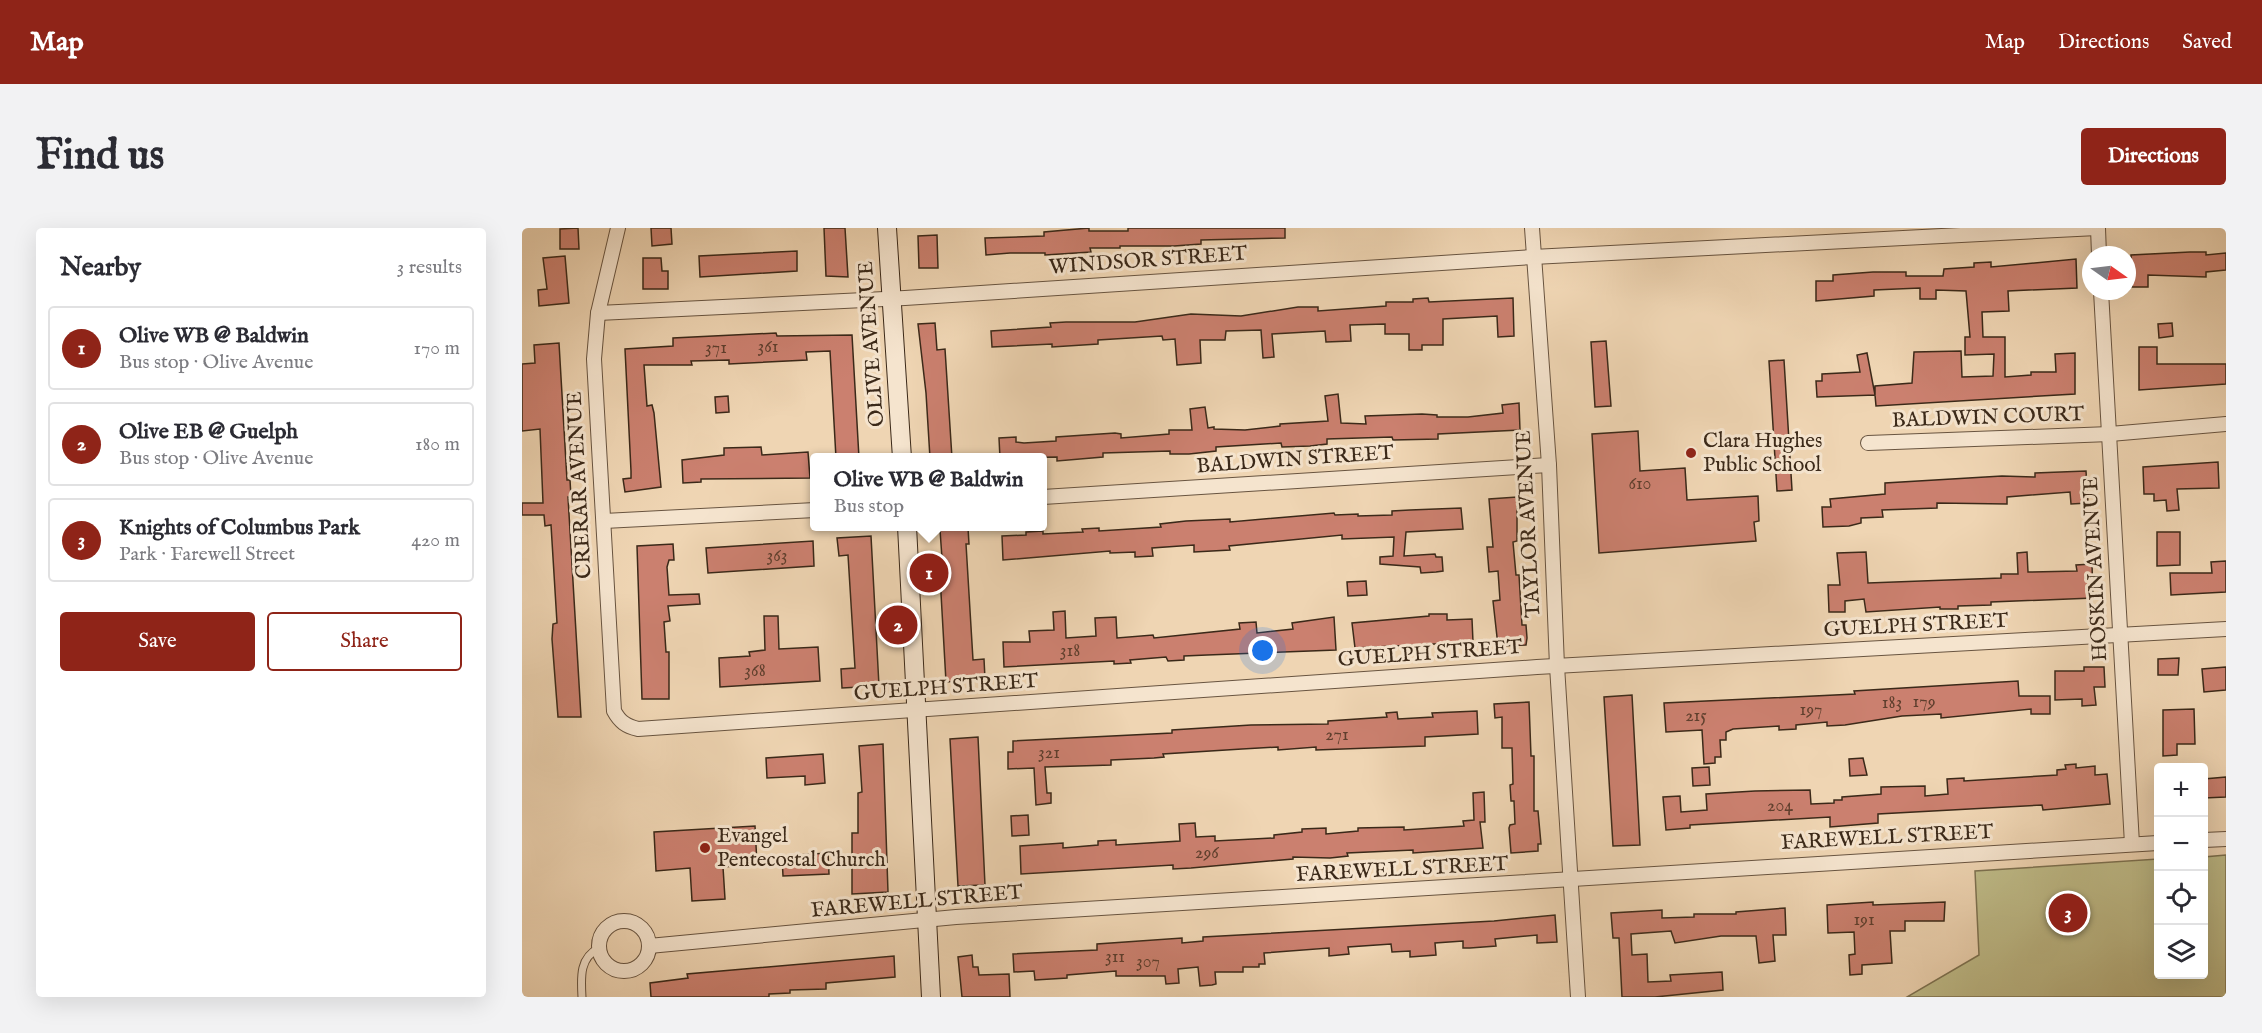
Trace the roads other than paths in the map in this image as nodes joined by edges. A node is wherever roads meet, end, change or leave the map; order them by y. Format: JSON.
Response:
{"nodes":[{"id":1,"x":618,"y":228,"type":"edge"},
{"id":2,"x":888,"y":228,"type":"edge"},
{"id":3,"x":1532,"y":228,"type":"edge"},
{"id":4,"x":2097,"y":228,"type":"edge"},
{"id":5,"x":2098,"y":246,"type":"edge"},
{"id":6,"x":1533,"y":257,"type":"junction"},
{"id":7,"x":891,"y":299,"type":"junction"},
{"id":8,"x":2102,"y":300,"type":"edge"},
{"id":9,"x":598,"y":313,"type":"junction"},
{"id":10,"x":2226,"y":424,"type":"edge"},
{"id":11,"x":2110,"y":434,"type":"junction"},
{"id":12,"x":1868,"y":443,"type":"dead end"},
{"id":13,"x":902,"y":453,"type":"edge"},
{"id":14,"x":1549,"y":465,"type":"junction"},
{"id":15,"x":1047,"y":496,"type":"edge"},
{"id":16,"x":810,"y":510,"type":"edge"},
{"id":17,"x":604,"y":521,"type":"junction"},
{"id":18,"x":907,"y":531,"type":"edge"},
{"id":19,"x":2226,"y":628,"type":"edge"},
{"id":20,"x":2121,"y":636,"type":"junction"},
{"id":21,"x":1557,"y":666,"type":"junction"},
{"id":22,"x":916,"y":712,"type":"junction"},
{"id":23,"x":638,"y":729,"type":"joint"},
{"id":24,"x":2226,"y":839,"type":"edge"},
{"id":25,"x":2208,"y":840,"type":"edge"},
{"id":26,"x":2154,"y":843,"type":"edge"},
{"id":27,"x":2132,"y":844,"type":"junction"},
{"id":28,"x":1570,"y":881,"type":"junction"},
{"id":29,"x":926,"y":920,"type":"junction"},
{"id":30,"x":650,"y":946,"type":"junction"},
{"id":31,"x":599,"y":948,"type":"junction"},
{"id":32,"x":582,"y":997,"type":"edge"},
{"id":33,"x":931,"y":997,"type":"edge"},
{"id":34,"x":1578,"y":997,"type":"edge"}],
"edges":[{"from":1,"to":9,"type":"street","name":"CRERAR AVENUE"},
{"from":2,"to":7,"type":"main road","name":"OLIVE AVENUE"},
{"from":3,"to":6,"type":"street","name":"TAYLOR AVENUE"},
{"from":4,"to":5,"type":"street"},
{"from":4,"to":6,"type":"street","name":"WINDSOR STREET"},
{"from":6,"to":7,"type":"street","name":"WINDSOR STREET"},
{"from":6,"to":14,"type":"street","name":"TAYLOR AVENUE"},
{"from":7,"to":9,"type":"street","name":"WINDSOR STREET"},
{"from":7,"to":13,"type":"main road","name":"OLIVE AVENUE"},
{"from":8,"to":11,"type":"street","name":"HOSKIN AVENUE"},
{"from":9,"to":17,"type":"street","name":"CRERAR AVENUE"},
{"from":10,"to":11,"type":"street"},
{"from":11,"to":12,"type":"street","name":"BALDWIN COURT"},
{"from":11,"to":20,"type":"street","name":"HOSKIN AVENUE"},
{"from":14,"to":15,"type":"street","name":"BALDWIN STREET"},
{"from":14,"to":21,"type":"street","name":"TAYLOR AVENUE"},
{"from":16,"to":17,"type":"street"},
{"from":17,"to":23,"type":"street","name":"CRERAR AVENUE"},
{"from":18,"to":22,"type":"main road"},
{"from":19,"to":20,"type":"street","name":"GUELPH STREET"},
{"from":20,"to":21,"type":"street","name":"GUELPH STREET"},
{"from":20,"to":27,"type":"street","name":"HOSKIN AVENUE"},
{"from":21,"to":22,"type":"street","name":"GUELPH STREET"},
{"from":21,"to":28,"type":"street","name":"TAYLOR AVENUE"},
{"from":22,"to":23,"type":"street","name":"GUELPH STREET"},
{"from":22,"to":29,"type":"main road"},
{"from":24,"to":25,"type":"street"},
{"from":26,"to":27,"type":"street","name":"FAREWELL STREET"},
{"from":27,"to":28,"type":"street","name":"FAREWELL STREET"},
{"from":28,"to":29,"type":"street","name":"FAREWELL STREET"},
{"from":28,"to":34,"type":"street","name":"TAYLOR AVENUE"},
{"from":29,"to":30,"type":"street","name":"FAREWELL STREET"},
{"from":29,"to":33,"type":"main road"},
{"from":30,"to":31,"type":"street"},
{"from":30,"to":31,"type":"street"},
{"from":31,"to":32,"type":"lane"}]}
